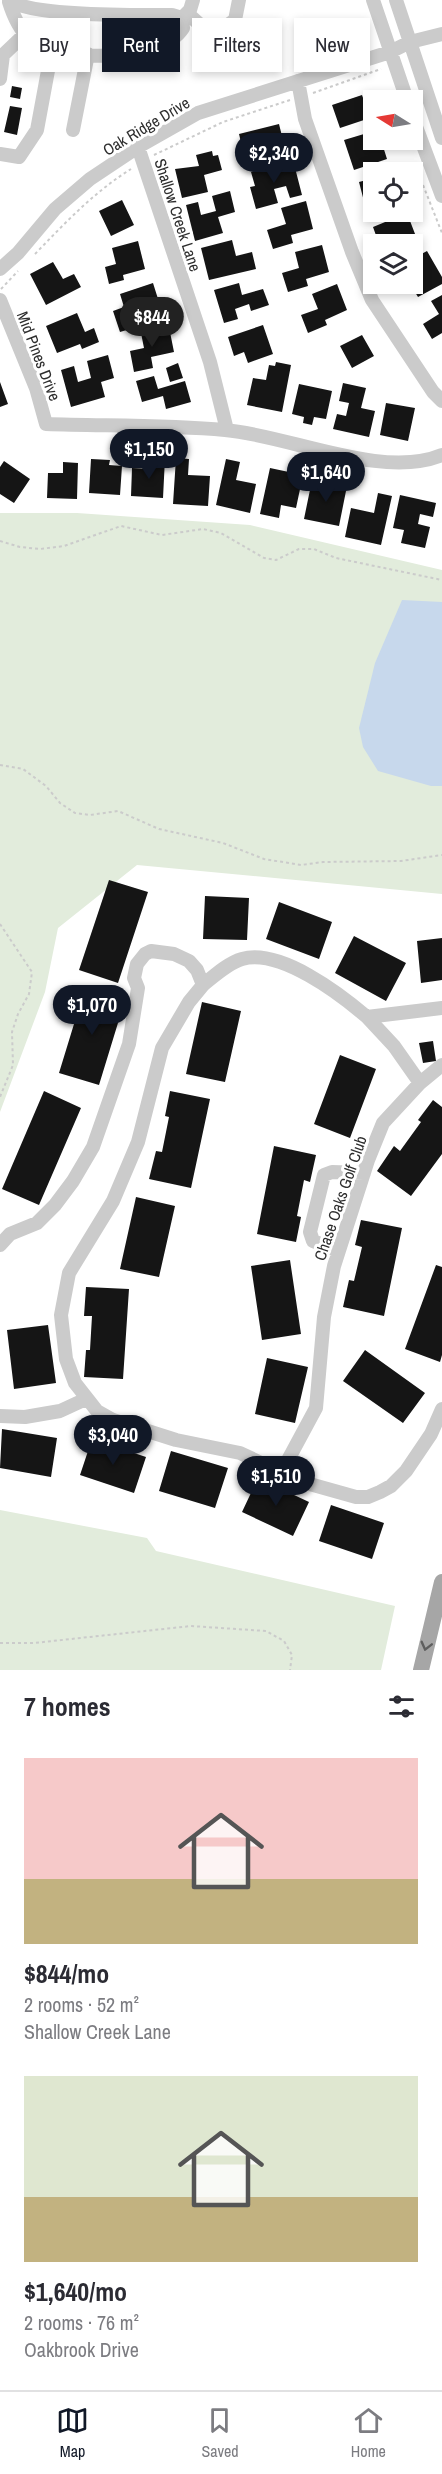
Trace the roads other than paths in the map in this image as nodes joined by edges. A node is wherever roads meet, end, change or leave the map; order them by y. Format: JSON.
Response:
{"nodes":[{"id":1,"x":193,"y":0,"type":"edge"},
{"id":2,"x":239,"y":0,"type":"edge"},
{"id":3,"x":373,"y":0,"type":"edge"},
{"id":4,"x":396,"y":0,"type":"edge"},
{"id":5,"x":9,"y":1,"type":"edge"},
{"id":6,"x":184,"y":16,"type":"junction"},
{"id":7,"x":18,"y":23,"type":"edge"},
{"id":8,"x":442,"y":34,"type":"edge"},
{"id":9,"x":18,"y":41,"type":"edge"},
{"id":10,"x":410,"y":42,"type":"junction"},
{"id":11,"x":390,"y":52,"type":"junction"},
{"id":12,"x":90,"y":54,"type":"edge"},
{"id":13,"x":48,"y":72,"type":"edge"},
{"id":14,"x":84,"y":72,"type":"edge"},
{"id":15,"x":0,"y":79,"type":"edge"},
{"id":16,"x":298,"y":81,"type":"junction"},
{"id":17,"x":403,"y":90,"type":"edge"},
{"id":18,"x":438,"y":112,"type":"edge"},
{"id":19,"x":73,"y":130,"type":"dead end"},
{"id":20,"x":442,"y":138,"type":"edge"},
{"id":21,"x":423,"y":145,"type":"edge"},
{"id":22,"x":138,"y":147,"type":"junction"},
{"id":23,"x":0,"y":154,"type":"edge"},
{"id":24,"x":442,"y":196,"type":"edge"},
{"id":25,"x":0,"y":269,"type":"edge"},
{"id":26,"x":0,"y":300,"type":"edge"},
{"id":27,"x":442,"y":401,"type":"edge"},
{"id":28,"x":227,"y":430,"type":"junction"},
{"id":29,"x":442,"y":455,"type":"edge"},
{"id":30,"x":203,"y":985,"type":"junction"},
{"id":31,"x":442,"y":1008,"type":"edge"},
{"id":32,"x":366,"y":1017,"type":"junction"},
{"id":33,"x":442,"y":1065,"type":"edge"},
{"id":34,"x":420,"y":1083,"type":"junction"},
{"id":35,"x":364,"y":1173,"type":"junction"},
{"id":36,"x":0,"y":1245,"type":"edge"},
{"id":37,"x":338,"y":1251,"type":"junction"},
{"id":38,"x":86,"y":1399,"type":"junction"},
{"id":39,"x":442,"y":1409,"type":"edge"},
{"id":40,"x":0,"y":1416,"type":"edge"},
{"id":41,"x":281,"y":1473,"type":"junction"},
{"id":42,"x":442,"y":1582,"type":"edge"},
{"id":43,"x":421,"y":1670,"type":"edge"}],
"edges":[{"from":1,"to":6,"type":"street"},
{"from":2,"to":6,"type":"street"},
{"from":3,"to":11,"type":"street"},
{"from":4,"to":10,"type":"street"},
{"from":5,"to":6,"type":"street"},
{"from":5,"to":7,"type":"street"},
{"from":6,"to":12,"type":"street"},
{"from":8,"to":10,"type":"street","name":"Oak Ridge Drive"},
{"from":9,"to":15,"type":"street"},
{"from":10,"to":11,"type":"street","name":"Oak Ridge Drive"},
{"from":10,"to":18,"type":"street"},
{"from":11,"to":16,"type":"street","name":"Oak Ridge Drive"},
{"from":11,"to":17,"type":"street"},
{"from":13,"to":23,"type":"street"},
{"from":14,"to":19,"type":"street"},
{"from":16,"to":22,"type":"street","name":"Oak Ridge Drive"},
{"from":16,"to":27,"type":"street"},
{"from":18,"to":20,"type":"street"},
{"from":21,"to":24,"type":"street"},
{"from":22,"to":25,"type":"street","name":"Oak Ridge Drive"},
{"from":22,"to":28,"type":"street","name":"Shallow Creek Lane"},
{"from":26,"to":28,"type":"street","name":"Mid Pines Drive"},
{"from":28,"to":29,"type":"street"},
{"from":30,"to":32,"type":"street"},
{"from":30,"to":36,"type":"street"},
{"from":30,"to":38,"type":"street"},
{"from":31,"to":32,"type":"street"},
{"from":32,"to":34,"type":"street"},
{"from":33,"to":34,"type":"street","name":"Chase Oaks Golf Club"},
{"from":34,"to":35,"type":"street","name":"Chase Oaks Golf Club"},
{"from":35,"to":37,"type":"street","name":"Chase Oaks Golf Club"},
{"from":35,"to":37,"type":"street"},
{"from":37,"to":41,"type":"street","name":"Chase Oaks Golf Club"},
{"from":38,"to":40,"type":"street"},
{"from":38,"to":41,"type":"street"},
{"from":39,"to":41,"type":"street"},
{"from":42,"to":43,"type":"main road","one_way":true}]}
